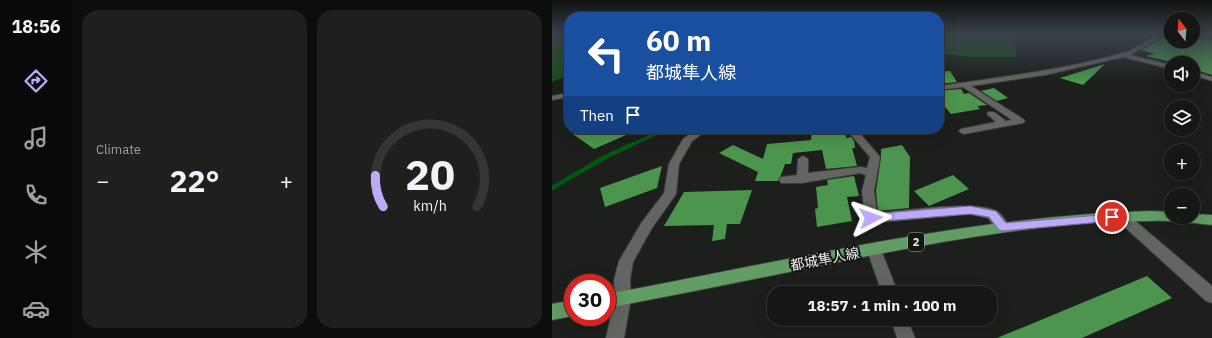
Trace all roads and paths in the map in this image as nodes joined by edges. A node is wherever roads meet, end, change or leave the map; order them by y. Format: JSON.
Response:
{"nodes":[{"id":1,"x":1135,"y":50,"type":"edge"},
{"id":2,"x":1122,"y":55,"type":"junction"},
{"id":3,"x":1164,"y":65,"type":"edge"},
{"id":4,"x":1200,"y":75,"type":"edge"},
{"id":5,"x":1212,"y":79,"type":"edge"},
{"id":6,"x":965,"y":85,"type":"junction"},
{"id":7,"x":944,"y":87,"type":"edge"},
{"id":8,"x":564,"y":96,"type":"edge"},
{"id":9,"x":552,"y":98,"type":"edge"},
{"id":10,"x":990,"y":114,"type":"dead end"},
{"id":11,"x":1004,"y":124,"type":"junction"},
{"id":12,"x":964,"y":131,"type":"dead end"},
{"id":13,"x":696,"y":134,"type":"edge"},
{"id":14,"x":855,"y":134,"type":"edge"},
{"id":15,"x":803,"y":159,"type":"dead end"},
{"id":16,"x":872,"y":173,"type":"junction"},
{"id":17,"x":802,"y":179,"type":"junction"},
{"id":18,"x":785,"y":180,"type":"dead end"},
{"id":19,"x":1122,"y":217,"type":"junction"},
{"id":20,"x":1212,"y":220,"type":"edge"},
{"id":21,"x":1003,"y":227,"type":"junction"},
{"id":22,"x":874,"y":250,"type":"junction"},
{"id":23,"x":887,"y":286,"type":"edge"},
{"id":24,"x":1212,"y":296,"type":"edge"},
{"id":25,"x":616,"y":297,"type":"edge"},
{"id":26,"x":616,"y":300,"type":"edge"},
{"id":27,"x":564,"y":310,"type":"edge"},
{"id":28,"x":552,"y":312,"type":"edge"},
{"id":29,"x":615,"y":326,"type":"edge"},
{"id":30,"x":902,"y":326,"type":"edge"},
{"id":31,"x":615,"y":338,"type":"edge"},
{"id":32,"x":906,"y":338,"type":"edge"}],
"edges":[{"from":1,"to":2,"type":"street"},
{"from":2,"to":3,"type":"street"},
{"from":2,"to":6,"type":"street"},
{"from":4,"to":5,"type":"street"},
{"from":6,"to":7,"type":"street"},
{"from":6,"to":11,"type":"street"},
{"from":8,"to":9,"type":"street"},
{"from":10,"to":11,"type":"street"},
{"from":11,"to":12,"type":"street"},
{"from":13,"to":25,"type":"street"},
{"from":14,"to":16,"type":"street"},
{"from":15,"to":17,"type":"street"},
{"from":16,"to":17,"type":"street"},
{"from":16,"to":21,"type":"street"},
{"from":17,"to":18,"type":"street"},
{"from":19,"to":20,"type":"main road","name":"都城隼人線","number":"2"},
{"from":19,"to":21,"type":"main road","name":"都城隼人線","number":"2"},
{"from":19,"to":24,"type":"street"},
{"from":21,"to":22,"type":"main road","name":"都城隼人線","number":"2"},
{"from":22,"to":23,"type":"street"},
{"from":22,"to":26,"type":"main road","name":"都城隼人線","number":"2"},
{"from":27,"to":28,"type":"main road"},
{"from":29,"to":31,"type":"street"},
{"from":30,"to":32,"type":"street"}]}
